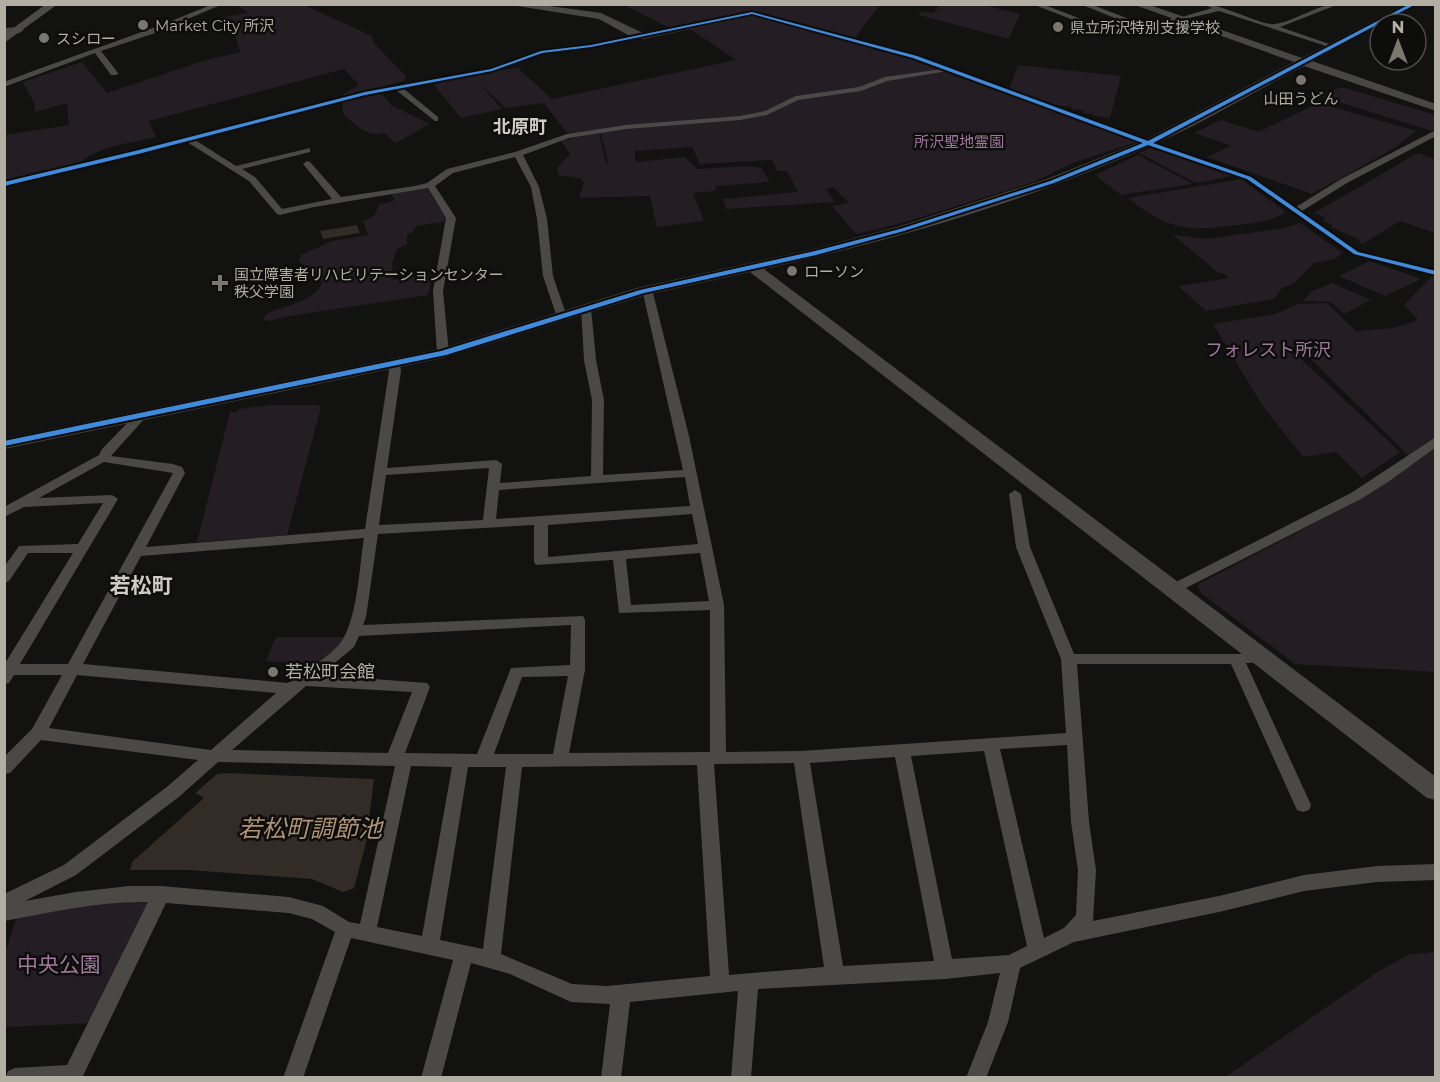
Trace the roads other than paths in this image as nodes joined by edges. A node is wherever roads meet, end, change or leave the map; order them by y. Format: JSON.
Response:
{"nodes":[{"id":1,"x":53,"y":4,"type":"edge"},
{"id":2,"x":219,"y":4,"type":"edge"},
{"id":3,"x":509,"y":4,"type":"edge"},
{"id":4,"x":1035,"y":4,"type":"edge"},
{"id":5,"x":1083,"y":4,"type":"edge"},
{"id":6,"x":1136,"y":4,"type":"edge"},
{"id":7,"x":1149,"y":4,"type":"edge"},
{"id":8,"x":1204,"y":4,"type":"edge"},
{"id":9,"x":1234,"y":4,"type":"edge"},
{"id":10,"x":1336,"y":4,"type":"edge"},
{"id":11,"x":1407,"y":5,"type":"edge"},
{"id":12,"x":1217,"y":9,"type":"junction"},
{"id":13,"x":1181,"y":18,"type":"junction"},
{"id":14,"x":1145,"y":27,"type":"junction"},
{"id":15,"x":1274,"y":27,"type":"junction"},
{"id":16,"x":19,"y":30,"type":"junction"},
{"id":17,"x":4,"y":31,"type":"edge"},
{"id":18,"x":643,"y":36,"type":"junction"},
{"id":19,"x":4,"y":40,"type":"edge"},
{"id":20,"x":1334,"y":47,"type":"junction"},
{"id":21,"x":98,"y":50,"type":"junction"},
{"id":22,"x":1306,"y":61,"type":"junction"},
{"id":23,"x":950,"y":70,"type":"junction"},
{"id":24,"x":114,"y":73,"type":"dead end"},
{"id":25,"x":4,"y":85,"type":"edge"},
{"id":26,"x":397,"y":87,"type":"junction"},
{"id":27,"x":1436,"y":103,"type":"edge"},
{"id":28,"x":1436,"y":108,"type":"edge"},
{"id":29,"x":435,"y":120,"type":"dead end"},
{"id":30,"x":1436,"y":132,"type":"edge"},
{"id":31,"x":189,"y":140,"type":"junction"},
{"id":32,"x":1149,"y":143,"type":"junction"},
{"id":33,"x":307,"y":150,"type":"dead end"},
{"id":34,"x":518,"y":154,"type":"junction"},
{"id":35,"x":307,"y":164,"type":"dead end"},
{"id":36,"x":233,"y":169,"type":"junction"},
{"id":37,"x":4,"y":184,"type":"edge"},
{"id":38,"x":430,"y":185,"type":"junction"},
{"id":39,"x":338,"y":200,"type":"junction"},
{"id":40,"x":1295,"y":211,"type":"junction"},
{"id":41,"x":753,"y":267,"type":"junction"},
{"id":42,"x":1436,"y":273,"type":"edge"},
{"id":43,"x":646,"y":290,"type":"junction"},
{"id":44,"x":586,"y":308,"type":"junction"},
{"id":45,"x":562,"y":317,"type":"junction"},
{"id":46,"x":443,"y":353,"type":"junction"},
{"id":47,"x":394,"y":364,"type":"junction"},
{"id":48,"x":140,"y":417,"type":"junction"},
{"id":49,"x":1436,"y":441,"type":"edge"},
{"id":50,"x":4,"y":444,"type":"edge"},
{"id":51,"x":105,"y":457,"type":"junction"},
{"id":52,"x":380,"y":472,"type":"junction"},
{"id":53,"x":690,"y":473,"type":"junction"},
{"id":54,"x":597,"y":480,"type":"junction"},
{"id":55,"x":493,"y":487,"type":"junction"},
{"id":56,"x":1015,"y":494,"type":"dead end"},
{"id":57,"x":23,"y":503,"type":"junction"},
{"id":58,"x":698,"y":509,"type":"junction"},
{"id":59,"x":4,"y":513,"type":"edge"},
{"id":60,"x":541,"y":522,"type":"junction"},
{"id":61,"x":489,"y":525,"type":"junction"},
{"id":62,"x":372,"y":532,"type":"junction"},
{"id":63,"x":83,"y":548,"type":"junction"},
{"id":64,"x":704,"y":548,"type":"junction"},
{"id":65,"x":135,"y":552,"type":"junction"},
{"id":66,"x":619,"y":555,"type":"junction"},
{"id":67,"x":4,"y":578,"type":"edge"},
{"id":68,"x":1173,"y":589,"type":"junction"},
{"id":69,"x":717,"y":605,"type":"junction"},
{"id":70,"x":354,"y":631,"type":"junction"},
{"id":71,"x":1262,"y":658,"type":"junction"},
{"id":72,"x":1069,"y":659,"type":"junction"},
{"id":73,"x":1236,"y":660,"type":"junction"},
{"id":74,"x":73,"y":669,"type":"junction"},
{"id":75,"x":577,"y":670,"type":"junction"},
{"id":76,"x":7,"y":675,"type":"edge"},
{"id":77,"x":297,"y":684,"type":"junction"},
{"id":78,"x":38,"y":733,"type":"junction"},
{"id":79,"x":1076,"y":738,"type":"junction"},
{"id":80,"x":991,"y":744,"type":"junction"},
{"id":81,"x":902,"y":750,"type":"junction"},
{"id":82,"x":213,"y":756,"type":"junction"},
{"id":83,"x":801,"y":757,"type":"junction"},
{"id":84,"x":712,"y":758,"type":"junction"},
{"id":85,"x":560,"y":759,"type":"junction"},
{"id":86,"x":399,"y":760,"type":"junction"},
{"id":87,"x":515,"y":760,"type":"junction"},
{"id":88,"x":461,"y":761,"type":"junction"},
{"id":89,"x":483,"y":761,"type":"junction"},
{"id":90,"x":4,"y":768,"type":"edge"},
{"id":91,"x":1436,"y":791,"type":"edge"},
{"id":92,"x":1303,"y":805,"type":"dead end"},
{"id":93,"x":1436,"y":872,"type":"edge"},
{"id":94,"x":161,"y":894,"type":"junction"},
{"id":95,"x":4,"y":903,"type":"edge"},
{"id":96,"x":4,"y":913,"type":"edge"},
{"id":97,"x":345,"y":929,"type":"junction"},
{"id":98,"x":367,"y":933,"type":"junction"},
{"id":99,"x":1071,"y":934,"type":"junction"},
{"id":100,"x":430,"y":945,"type":"junction"},
{"id":101,"x":1037,"y":950,"type":"junction"},
{"id":102,"x":464,"y":953,"type":"junction"},
{"id":103,"x":491,"y":959,"type":"junction"},
{"id":104,"x":1011,"y":963,"type":"junction"},
{"id":105,"x":945,"y":970,"type":"junction"},
{"id":106,"x":836,"y":974,"type":"junction"},
{"id":107,"x":749,"y":981,"type":"junction"},
{"id":108,"x":720,"y":983,"type":"junction"},
{"id":109,"x":621,"y":994,"type":"junction"},
{"id":110,"x":72,"y":1076,"type":"edge"},
{"id":111,"x":15,"y":1077,"type":"edge"},
{"id":112,"x":293,"y":1077,"type":"edge"},
{"id":113,"x":431,"y":1077,"type":"edge"},
{"id":114,"x":611,"y":1077,"type":"edge"},
{"id":115,"x":741,"y":1077,"type":"edge"},
{"id":116,"x":976,"y":1077,"type":"edge"}],
"edges":[{"from":1,"to":16,"type":"main road"},
{"from":2,"to":21,"type":"street"},
{"from":3,"to":18,"type":"street"},
{"from":4,"to":14,"type":"street"},
{"from":5,"to":14,"type":"street"},
{"from":6,"to":13,"type":"street"},
{"from":7,"to":13,"type":"street"},
{"from":8,"to":12,"type":"street"},
{"from":9,"to":12,"type":"street"},
{"from":10,"to":15,"type":"street"},
{"from":11,"to":20,"type":"street"},
{"from":12,"to":13,"type":"street"},
{"from":12,"to":15,"type":"street"},
{"from":13,"to":14,"type":"street"},
{"from":13,"to":22,"type":"street"},
{"from":15,"to":20,"type":"street"},
{"from":16,"to":17,"type":"street"},
{"from":16,"to":19,"type":"main road"},
{"from":18,"to":23,"type":"street"},
{"from":18,"to":26,"type":"street"},
{"from":20,"to":22,"type":"street"},
{"from":21,"to":24,"type":"street"},
{"from":21,"to":25,"type":"street"},
{"from":22,"to":27,"type":"street"},
{"from":22,"to":28,"type":"street"},
{"from":22,"to":32,"type":"street"},
{"from":23,"to":32,"type":"street"},
{"from":23,"to":34,"type":"street"},
{"from":26,"to":29,"type":"street"},
{"from":26,"to":31,"type":"street"},
{"from":30,"to":40,"type":"street"},
{"from":31,"to":36,"type":"street"},
{"from":31,"to":37,"type":"street"},
{"from":32,"to":40,"type":"street"},
{"from":32,"to":41,"type":"street"},
{"from":33,"to":36,"type":"street"},
{"from":34,"to":38,"type":"street"},
{"from":34,"to":45,"type":"street"},
{"from":35,"to":39,"type":"street"},
{"from":36,"to":39,"type":"street"},
{"from":38,"to":39,"type":"street"},
{"from":38,"to":46,"type":"street"},
{"from":40,"to":42,"type":"street"},
{"from":41,"to":43,"type":"street"},
{"from":41,"to":68,"type":"street"},
{"from":43,"to":44,"type":"street"},
{"from":43,"to":53,"type":"street"},
{"from":44,"to":45,"type":"street"},
{"from":44,"to":54,"type":"street"},
{"from":45,"to":46,"type":"street"},
{"from":46,"to":47,"type":"street"},
{"from":47,"to":48,"type":"street"},
{"from":47,"to":52,"type":"street"},
{"from":48,"to":50,"type":"street"},
{"from":48,"to":51,"type":"street"},
{"from":49,"to":68,"type":"street"},
{"from":51,"to":57,"type":"street"},
{"from":51,"to":65,"type":"street"},
{"from":52,"to":55,"type":"street"},
{"from":52,"to":62,"type":"street"},
{"from":53,"to":54,"type":"street"},
{"from":53,"to":58,"type":"street"},
{"from":54,"to":55,"type":"street"},
{"from":55,"to":61,"type":"street"},
{"from":56,"to":72,"type":"street"},
{"from":57,"to":59,"type":"street"},
{"from":57,"to":63,"type":"street"},
{"from":58,"to":60,"type":"street"},
{"from":58,"to":64,"type":"street"},
{"from":60,"to":61,"type":"street"},
{"from":60,"to":66,"type":"street"},
{"from":61,"to":62,"type":"street"},
{"from":62,"to":65,"type":"street"},
{"from":62,"to":70,"type":"street"},
{"from":63,"to":67,"type":"street"},
{"from":63,"to":76,"type":"street"},
{"from":64,"to":66,"type":"street"},
{"from":64,"to":69,"type":"street"},
{"from":65,"to":74,"type":"street"},
{"from":66,"to":69,"type":"street"},
{"from":68,"to":71,"type":"street"},
{"from":69,"to":84,"type":"street"},
{"from":70,"to":75,"type":"street"},
{"from":70,"to":77,"type":"street"},
{"from":71,"to":73,"type":"street"},
{"from":71,"to":91,"type":"street"},
{"from":72,"to":73,"type":"street"},
{"from":72,"to":79,"type":"street"},
{"from":73,"to":92,"type":"street"},
{"from":74,"to":76,"type":"street"},
{"from":74,"to":77,"type":"street"},
{"from":74,"to":78,"type":"street"},
{"from":75,"to":85,"type":"street"},
{"from":75,"to":89,"type":"street"},
{"from":77,"to":82,"type":"street"},
{"from":77,"to":86,"type":"street"},
{"from":78,"to":82,"type":"street"},
{"from":78,"to":90,"type":"street"},
{"from":79,"to":80,"type":"street"},
{"from":79,"to":99,"type":"street"},
{"from":80,"to":81,"type":"street"},
{"from":80,"to":101,"type":"street"},
{"from":81,"to":83,"type":"street"},
{"from":81,"to":105,"type":"street"},
{"from":82,"to":86,"type":"street"},
{"from":82,"to":95,"type":"street"},
{"from":83,"to":84,"type":"street"},
{"from":83,"to":106,"type":"street"},
{"from":84,"to":85,"type":"street"},
{"from":84,"to":108,"type":"street"},
{"from":85,"to":87,"type":"street"},
{"from":86,"to":88,"type":"street"},
{"from":86,"to":98,"type":"street"},
{"from":87,"to":89,"type":"street"},
{"from":87,"to":103,"type":"street"},
{"from":88,"to":89,"type":"street"},
{"from":88,"to":100,"type":"street"},
{"from":93,"to":99,"type":"street"},
{"from":94,"to":96,"type":"street"},
{"from":94,"to":97,"type":"street"},
{"from":94,"to":110,"type":"street"},
{"from":97,"to":98,"type":"street"},
{"from":97,"to":112,"type":"street"},
{"from":98,"to":100,"type":"street"},
{"from":99,"to":101,"type":"street"},
{"from":100,"to":102,"type":"street"},
{"from":101,"to":104,"type":"street"},
{"from":102,"to":103,"type":"street"},
{"from":102,"to":113,"type":"street"},
{"from":103,"to":109,"type":"street"},
{"from":104,"to":105,"type":"street"},
{"from":104,"to":116,"type":"street"},
{"from":105,"to":106,"type":"street"},
{"from":106,"to":107,"type":"street"},
{"from":107,"to":108,"type":"street"},
{"from":107,"to":115,"type":"street"},
{"from":108,"to":109,"type":"street"},
{"from":109,"to":114,"type":"street"},
{"from":110,"to":111,"type":"street"}]}
